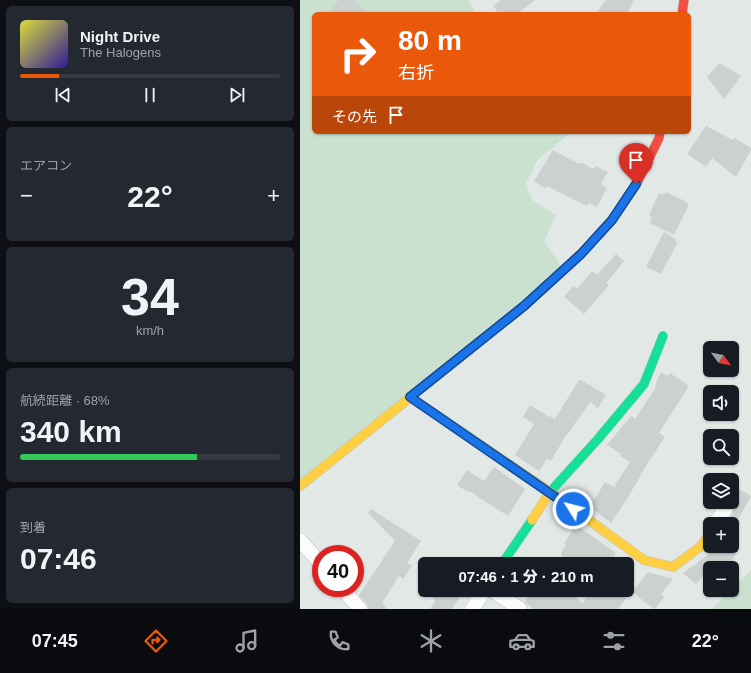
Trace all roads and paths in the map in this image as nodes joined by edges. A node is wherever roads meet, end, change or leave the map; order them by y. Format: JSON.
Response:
{"nodes":[{"id":1,"x":684,"y":0,"type":"edge"},
{"id":2,"x":682,"y":12,"type":"edge"},
{"id":3,"x":660,"y":134,"type":"edge"},
{"id":4,"x":663,"y":336,"type":"dead end"},
{"id":5,"x":410,"y":397,"type":"junction"},
{"id":6,"x":300,"y":486,"type":"edge"},
{"id":7,"x":550,"y":492,"type":"junction"},
{"id":8,"x":300,"y":540,"type":"edge"},
{"id":9,"x":703,"y":543,"type":"edge"},
{"id":10,"x":312,"y":554,"type":"edge"},
{"id":11,"x":507,"y":557,"type":"edge"},
{"id":12,"x":350,"y":597,"type":"edge"},
{"id":13,"x":480,"y":597,"type":"edge"},
{"id":14,"x":502,"y":597,"type":"edge"},
{"id":15,"x":360,"y":609,"type":"edge"},
{"id":16,"x":472,"y":609,"type":"edge"},
{"id":17,"x":520,"y":609,"type":"edge"}],
"edges":[{"from":1,"to":2,"type":"street"},
{"from":3,"to":5,"type":"street"},
{"from":4,"to":7,"type":"street"},
{"from":5,"to":6,"type":"street"},
{"from":5,"to":7,"type":"street"},
{"from":7,"to":9,"type":"street"},
{"from":7,"to":11,"type":"street"},
{"from":8,"to":10,"type":"street"},
{"from":12,"to":15,"type":"street"},
{"from":13,"to":16,"type":"street"},
{"from":14,"to":17,"type":"street"}]}
